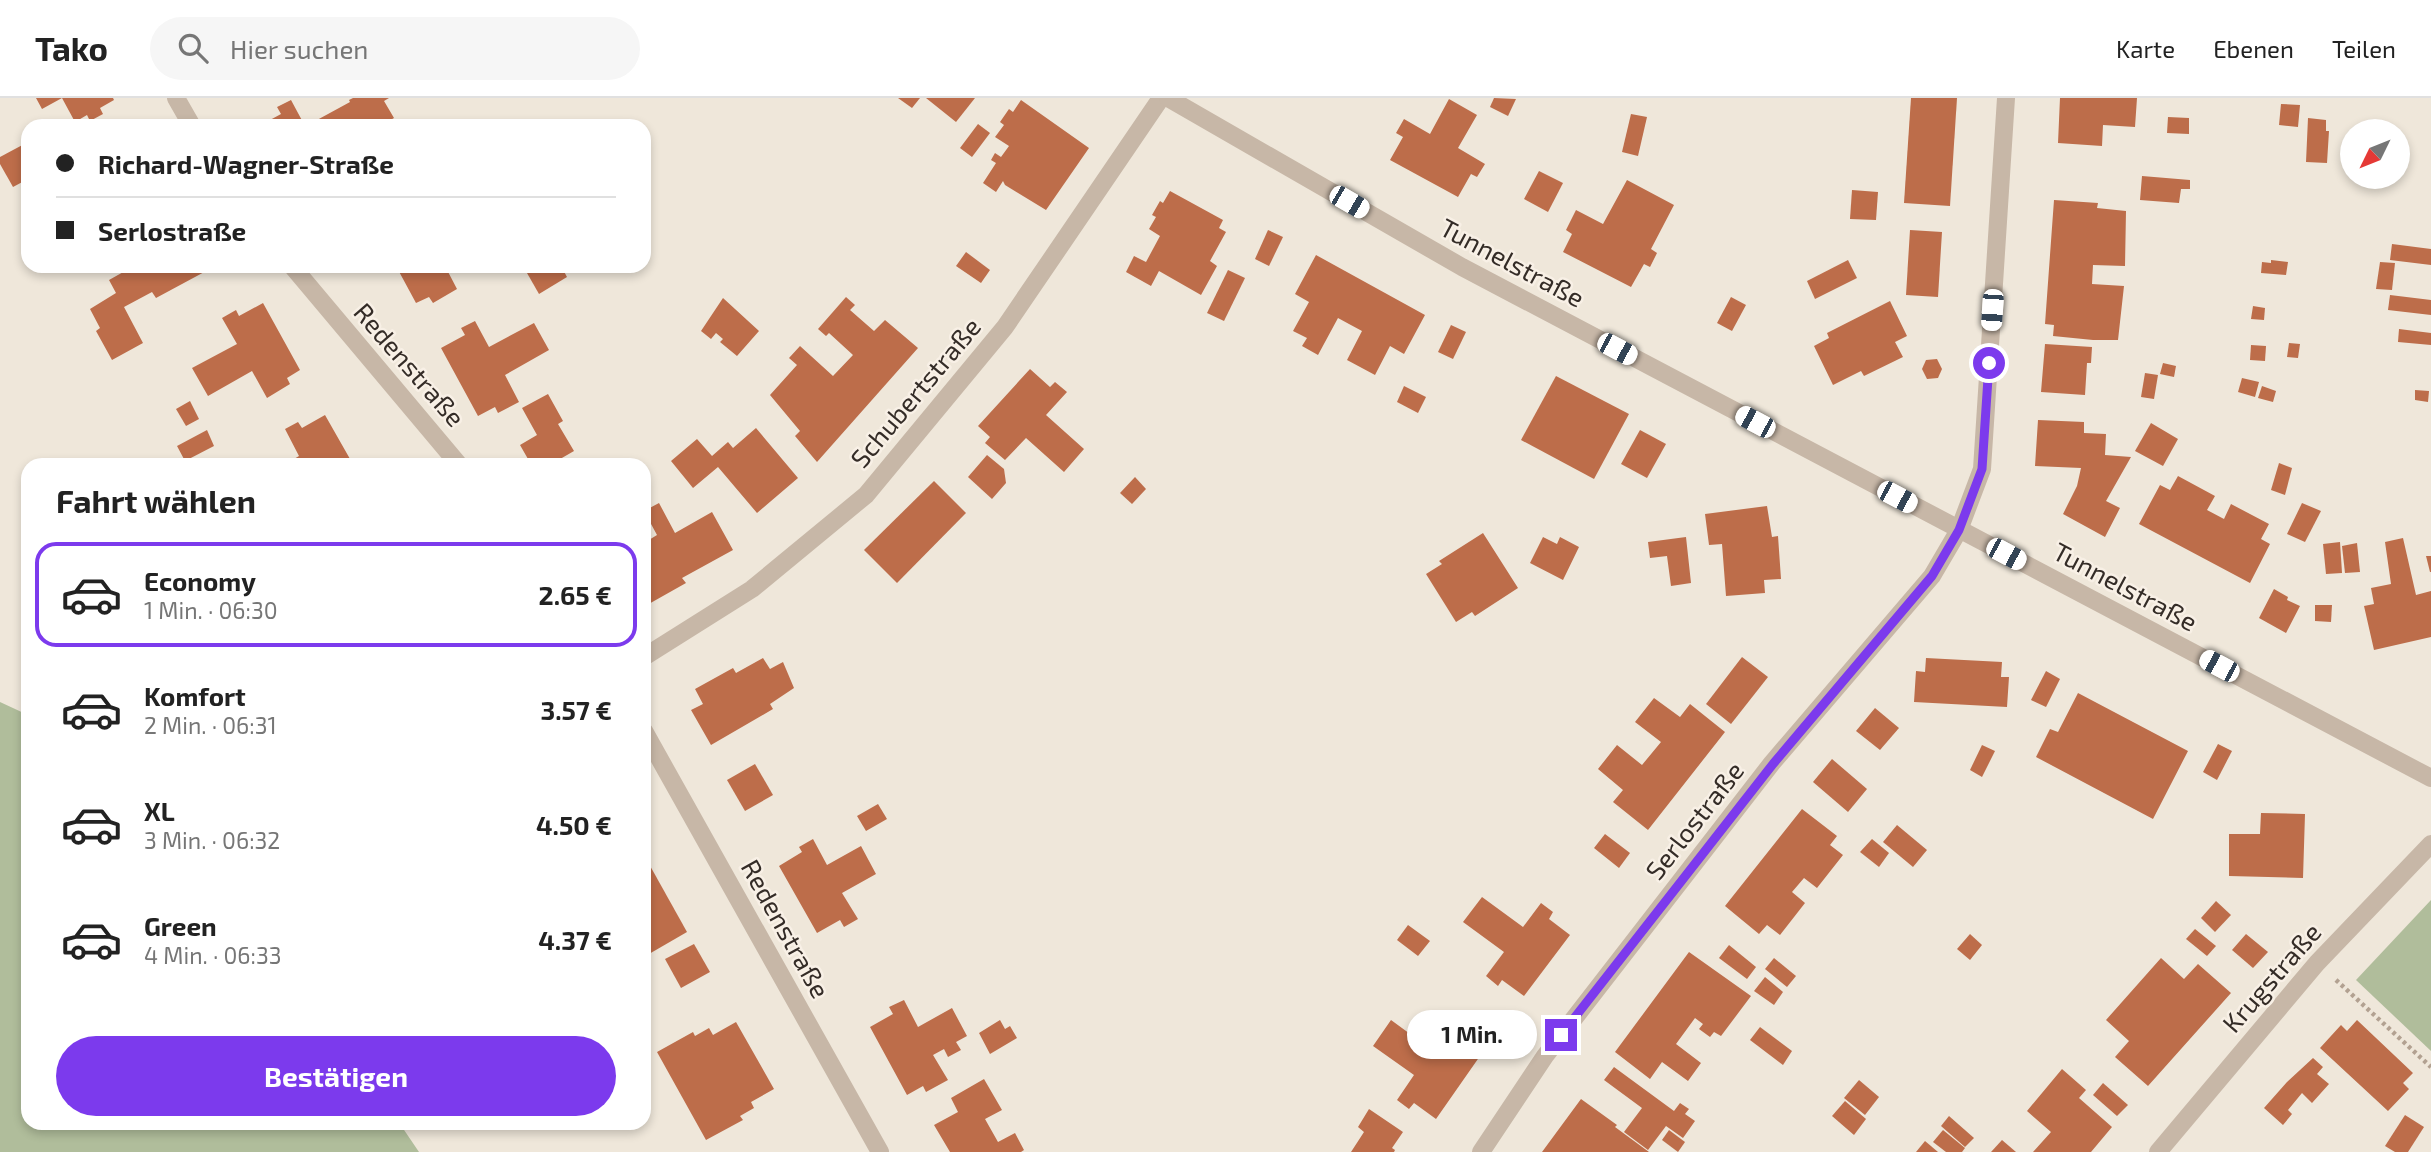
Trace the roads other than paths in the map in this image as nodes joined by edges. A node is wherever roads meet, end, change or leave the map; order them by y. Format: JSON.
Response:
{"nodes":[{"id":1,"x":176,"y":98,"type":"edge"},
{"id":2,"x":1161,"y":98,"type":"edge"},
{"id":3,"x":1168,"y":98,"type":"edge"},
{"id":4,"x":2006,"y":98,"type":"edge"},
{"id":5,"x":187,"y":119,"type":"edge"},
{"id":6,"x":298,"y":273,"type":"edge"},
{"id":7,"x":453,"y":458,"type":"edge"},
{"id":8,"x":1959,"y":530,"type":"junction"},
{"id":9,"x":651,"y":653,"type":"edge"},
{"id":10,"x":651,"y":743,"type":"edge"},
{"id":11,"x":2431,"y":778,"type":"edge"},
{"id":12,"x":2431,"y":844,"type":"edge"},
{"id":13,"x":880,"y":1152,"type":"edge"},
{"id":14,"x":1481,"y":1152,"type":"edge"},
{"id":15,"x":2158,"y":1152,"type":"edge"}],
"edges":[{"from":1,"to":5,"type":"street"},
{"from":2,"to":9,"type":"street","name":"Schubertstraße"},
{"from":3,"to":8,"type":"street","name":"Tunnelstraße"},
{"from":4,"to":8,"type":"street","name":"Serlostraße"},
{"from":6,"to":7,"type":"street","name":"Redenstraße"},
{"from":8,"to":11,"type":"street","name":"Tunnelstraße"},
{"from":8,"to":14,"type":"street","name":"Serlostraße"},
{"from":10,"to":13,"type":"street","name":"Redenstraße"},
{"from":12,"to":15,"type":"street","name":"Krugstraße"}]}
